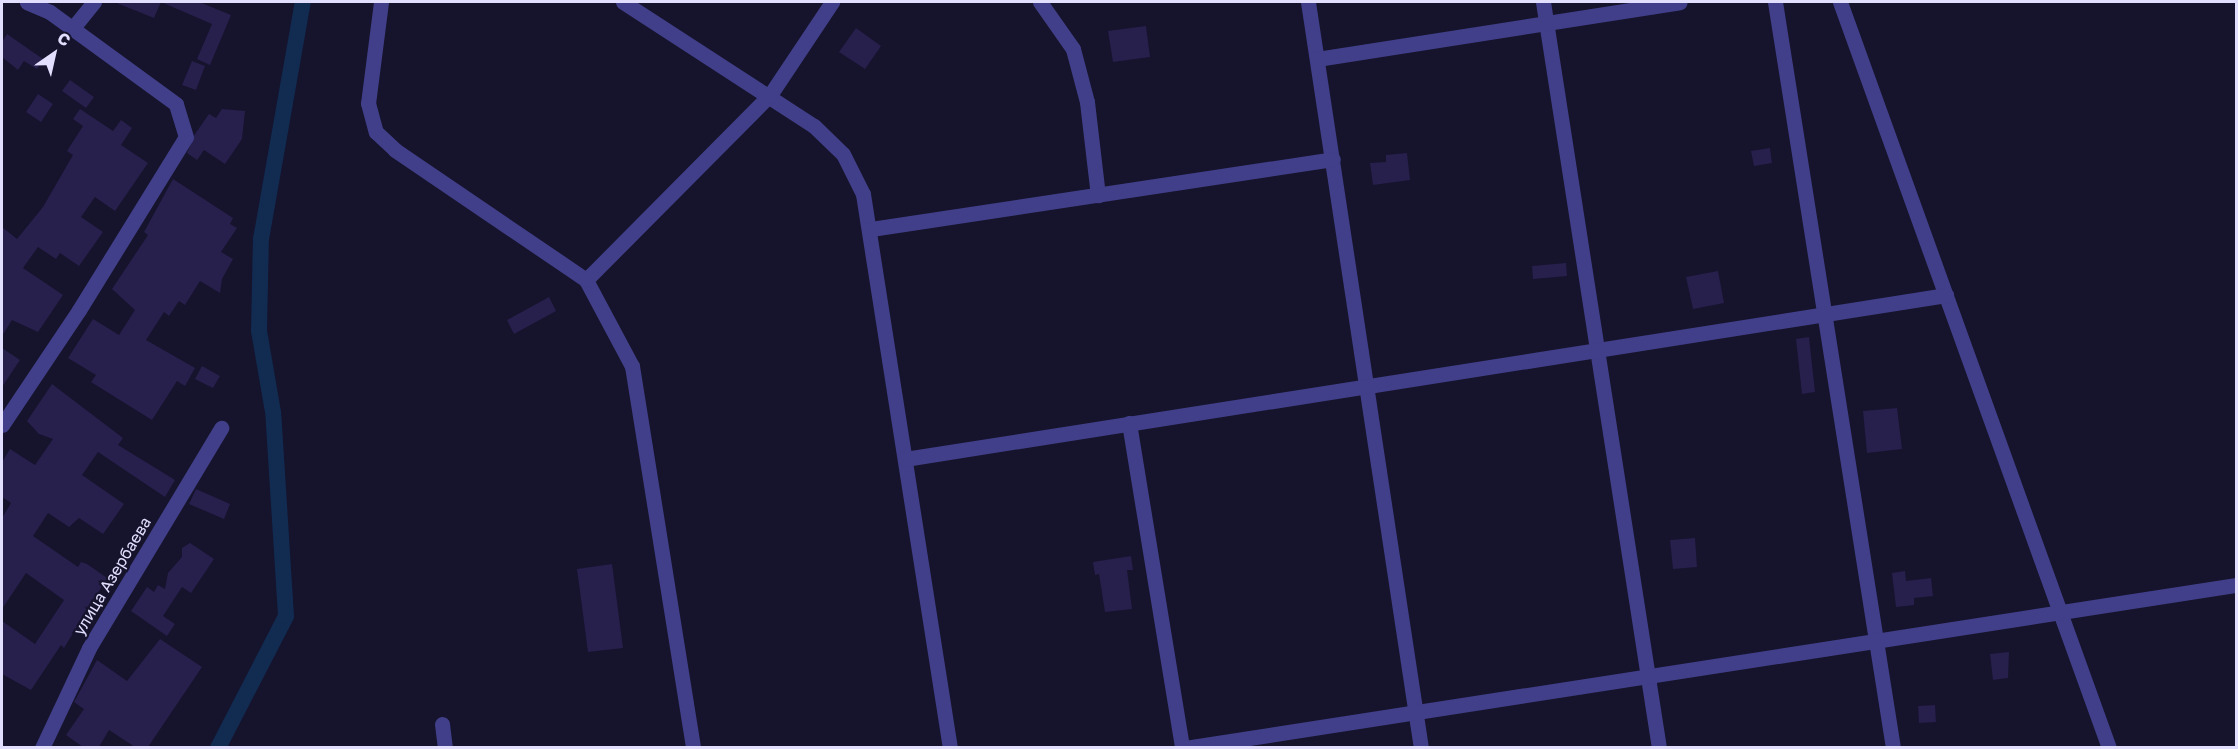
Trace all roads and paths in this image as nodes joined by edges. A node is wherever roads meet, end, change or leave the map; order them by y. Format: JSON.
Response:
{"nodes":[{"id":1,"x":27,"y":2,"type":"edge"},
{"id":2,"x":94,"y":2,"type":"edge"},
{"id":3,"x":381,"y":2,"type":"edge"},
{"id":4,"x":623,"y":2,"type":"edge"},
{"id":5,"x":832,"y":2,"type":"edge"},
{"id":6,"x":1040,"y":2,"type":"edge"},
{"id":7,"x":1308,"y":2,"type":"edge"},
{"id":8,"x":1543,"y":2,"type":"edge"},
{"id":9,"x":1680,"y":2,"type":"edge"},
{"id":10,"x":1775,"y":2,"type":"edge"},
{"id":11,"x":1840,"y":2,"type":"edge"},
{"id":12,"x":1546,"y":23,"type":"junction"},
{"id":13,"x":72,"y":29,"type":"junction"},
{"id":14,"x":1317,"y":59,"type":"junction"},
{"id":15,"x":770,"y":94,"type":"junction"},
{"id":16,"x":1333,"y":159,"type":"junction"},
{"id":17,"x":1098,"y":195,"type":"junction"},
{"id":18,"x":871,"y":229,"type":"junction"},
{"id":19,"x":586,"y":280,"type":"junction"},
{"id":20,"x":1946,"y":296,"type":"junction"},
{"id":21,"x":1823,"y":316,"type":"junction"},
{"id":22,"x":1596,"y":352,"type":"junction"},
{"id":23,"x":1366,"y":387,"type":"junction"},
{"id":24,"x":1130,"y":423,"type":"junction"},
{"id":25,"x":2,"y":425,"type":"edge"},
{"id":26,"x":221,"y":428,"type":"dead end"},
{"id":27,"x":904,"y":459,"type":"junction"},
{"id":28,"x":2236,"y":585,"type":"edge"},
{"id":29,"x":2060,"y":613,"type":"junction"},
{"id":30,"x":1878,"y":641,"type":"junction"},
{"id":31,"x":1648,"y":675,"type":"junction"},
{"id":32,"x":1416,"y":711,"type":"junction"},
{"id":33,"x":442,"y":724,"type":"dead end"},
{"id":34,"x":42,"y":747,"type":"edge"},
{"id":35,"x":445,"y":747,"type":"edge"},
{"id":36,"x":693,"y":747,"type":"edge"},
{"id":37,"x":950,"y":747,"type":"edge"},
{"id":38,"x":1184,"y":747,"type":"edge"},
{"id":39,"x":1421,"y":747,"type":"edge"},
{"id":40,"x":1659,"y":747,"type":"edge"},
{"id":41,"x":1893,"y":747,"type":"edge"},
{"id":42,"x":2109,"y":747,"type":"edge"}],
"edges":[{"from":1,"to":13,"type":"street"},
{"from":2,"to":13,"type":"street"},
{"from":3,"to":19,"type":"street"},
{"from":4,"to":15,"type":"street"},
{"from":5,"to":15,"type":"street"},
{"from":6,"to":17,"type":"street"},
{"from":7,"to":14,"type":"street"},
{"from":8,"to":12,"type":"street"},
{"from":9,"to":12,"type":"street"},
{"from":10,"to":21,"type":"street"},
{"from":11,"to":20,"type":"street"},
{"from":12,"to":14,"type":"street"},
{"from":12,"to":22,"type":"street"},
{"from":13,"to":25,"type":"street"},
{"from":14,"to":16,"type":"street"},
{"from":15,"to":18,"type":"street"},
{"from":15,"to":19,"type":"street"},
{"from":16,"to":17,"type":"street"},
{"from":16,"to":23,"type":"street"},
{"from":17,"to":18,"type":"street"},
{"from":18,"to":27,"type":"street"},
{"from":19,"to":36,"type":"street"},
{"from":20,"to":21,"type":"street"},
{"from":20,"to":29,"type":"street"},
{"from":21,"to":22,"type":"street"},
{"from":21,"to":30,"type":"street"},
{"from":22,"to":23,"type":"street"},
{"from":22,"to":31,"type":"street"},
{"from":23,"to":24,"type":"street"},
{"from":23,"to":32,"type":"street"},
{"from":24,"to":27,"type":"street"},
{"from":24,"to":38,"type":"street"},
{"from":26,"to":34,"type":"street","name":"улица Азербаева"},
{"from":27,"to":37,"type":"street"},
{"from":28,"to":29,"type":"street"},
{"from":29,"to":30,"type":"street"},
{"from":29,"to":42,"type":"street"},
{"from":30,"to":31,"type":"street"},
{"from":30,"to":41,"type":"street"},
{"from":31,"to":32,"type":"street"},
{"from":31,"to":40,"type":"street"},
{"from":32,"to":38,"type":"street"},
{"from":32,"to":39,"type":"street"},
{"from":33,"to":35,"type":"street"}]}
